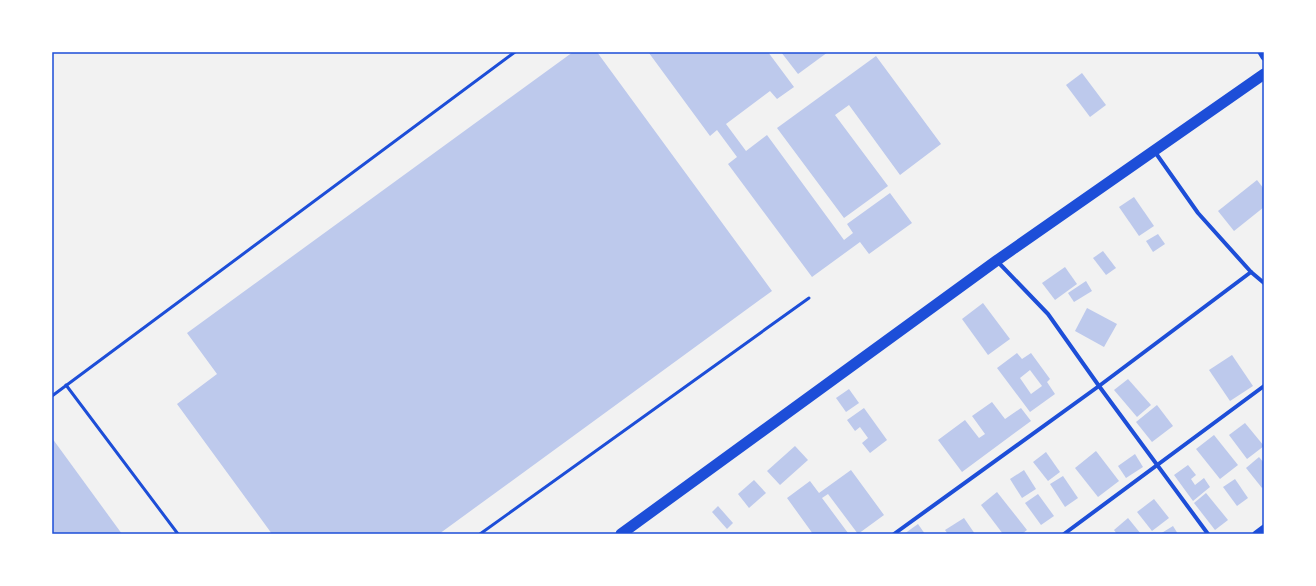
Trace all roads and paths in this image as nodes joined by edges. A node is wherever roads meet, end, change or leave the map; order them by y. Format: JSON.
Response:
{"nodes":[{"id":1,"x":516,"y":52,"type":"edge"},
{"id":2,"x":1261,"y":52,"type":"edge"},
{"id":3,"x":1264,"y":57,"type":"edge"},
{"id":4,"x":1264,"y":74,"type":"edge"},
{"id":5,"x":1154,"y":150,"type":"junction"},
{"id":6,"x":996,"y":261,"type":"junction"},
{"id":7,"x":1251,"y":272,"type":"junction"},
{"id":8,"x":1264,"y":283,"type":"edge"},
{"id":9,"x":809,"y":298,"type":"dead end"},
{"id":10,"x":66,"y":385,"type":"junction"},
{"id":11,"x":1098,"y":386,"type":"junction"},
{"id":12,"x":1264,"y":386,"type":"edge"},
{"id":13,"x":52,"y":396,"type":"edge"},
{"id":14,"x":1157,"y":465,"type":"junction"},
{"id":15,"x":1264,"y":528,"type":"edge"},
{"id":16,"x":178,"y":534,"type":"edge"},
{"id":17,"x":480,"y":534,"type":"edge"},
{"id":18,"x":621,"y":534,"type":"edge"},
{"id":19,"x":894,"y":534,"type":"edge"},
{"id":20,"x":1064,"y":534,"type":"edge"},
{"id":21,"x":1208,"y":534,"type":"edge"},
{"id":22,"x":1256,"y":534,"type":"edge"}],
"edges":[{"from":1,"to":10,"type":"lane"},
{"from":2,"to":3,"type":"street"},
{"from":4,"to":5,"type":"highway"},
{"from":5,"to":6,"type":"highway"},
{"from":5,"to":7,"type":"street"},
{"from":6,"to":11,"type":"street"},
{"from":6,"to":18,"type":"highway"},
{"from":7,"to":8,"type":"street"},
{"from":7,"to":11,"type":"street"},
{"from":9,"to":17,"type":"lane"},
{"from":10,"to":13,"type":"lane"},
{"from":10,"to":16,"type":"lane"},
{"from":11,"to":14,"type":"street"},
{"from":11,"to":19,"type":"street"},
{"from":12,"to":14,"type":"street"},
{"from":14,"to":20,"type":"street"},
{"from":14,"to":21,"type":"street"},
{"from":15,"to":22,"type":"street"}]}
